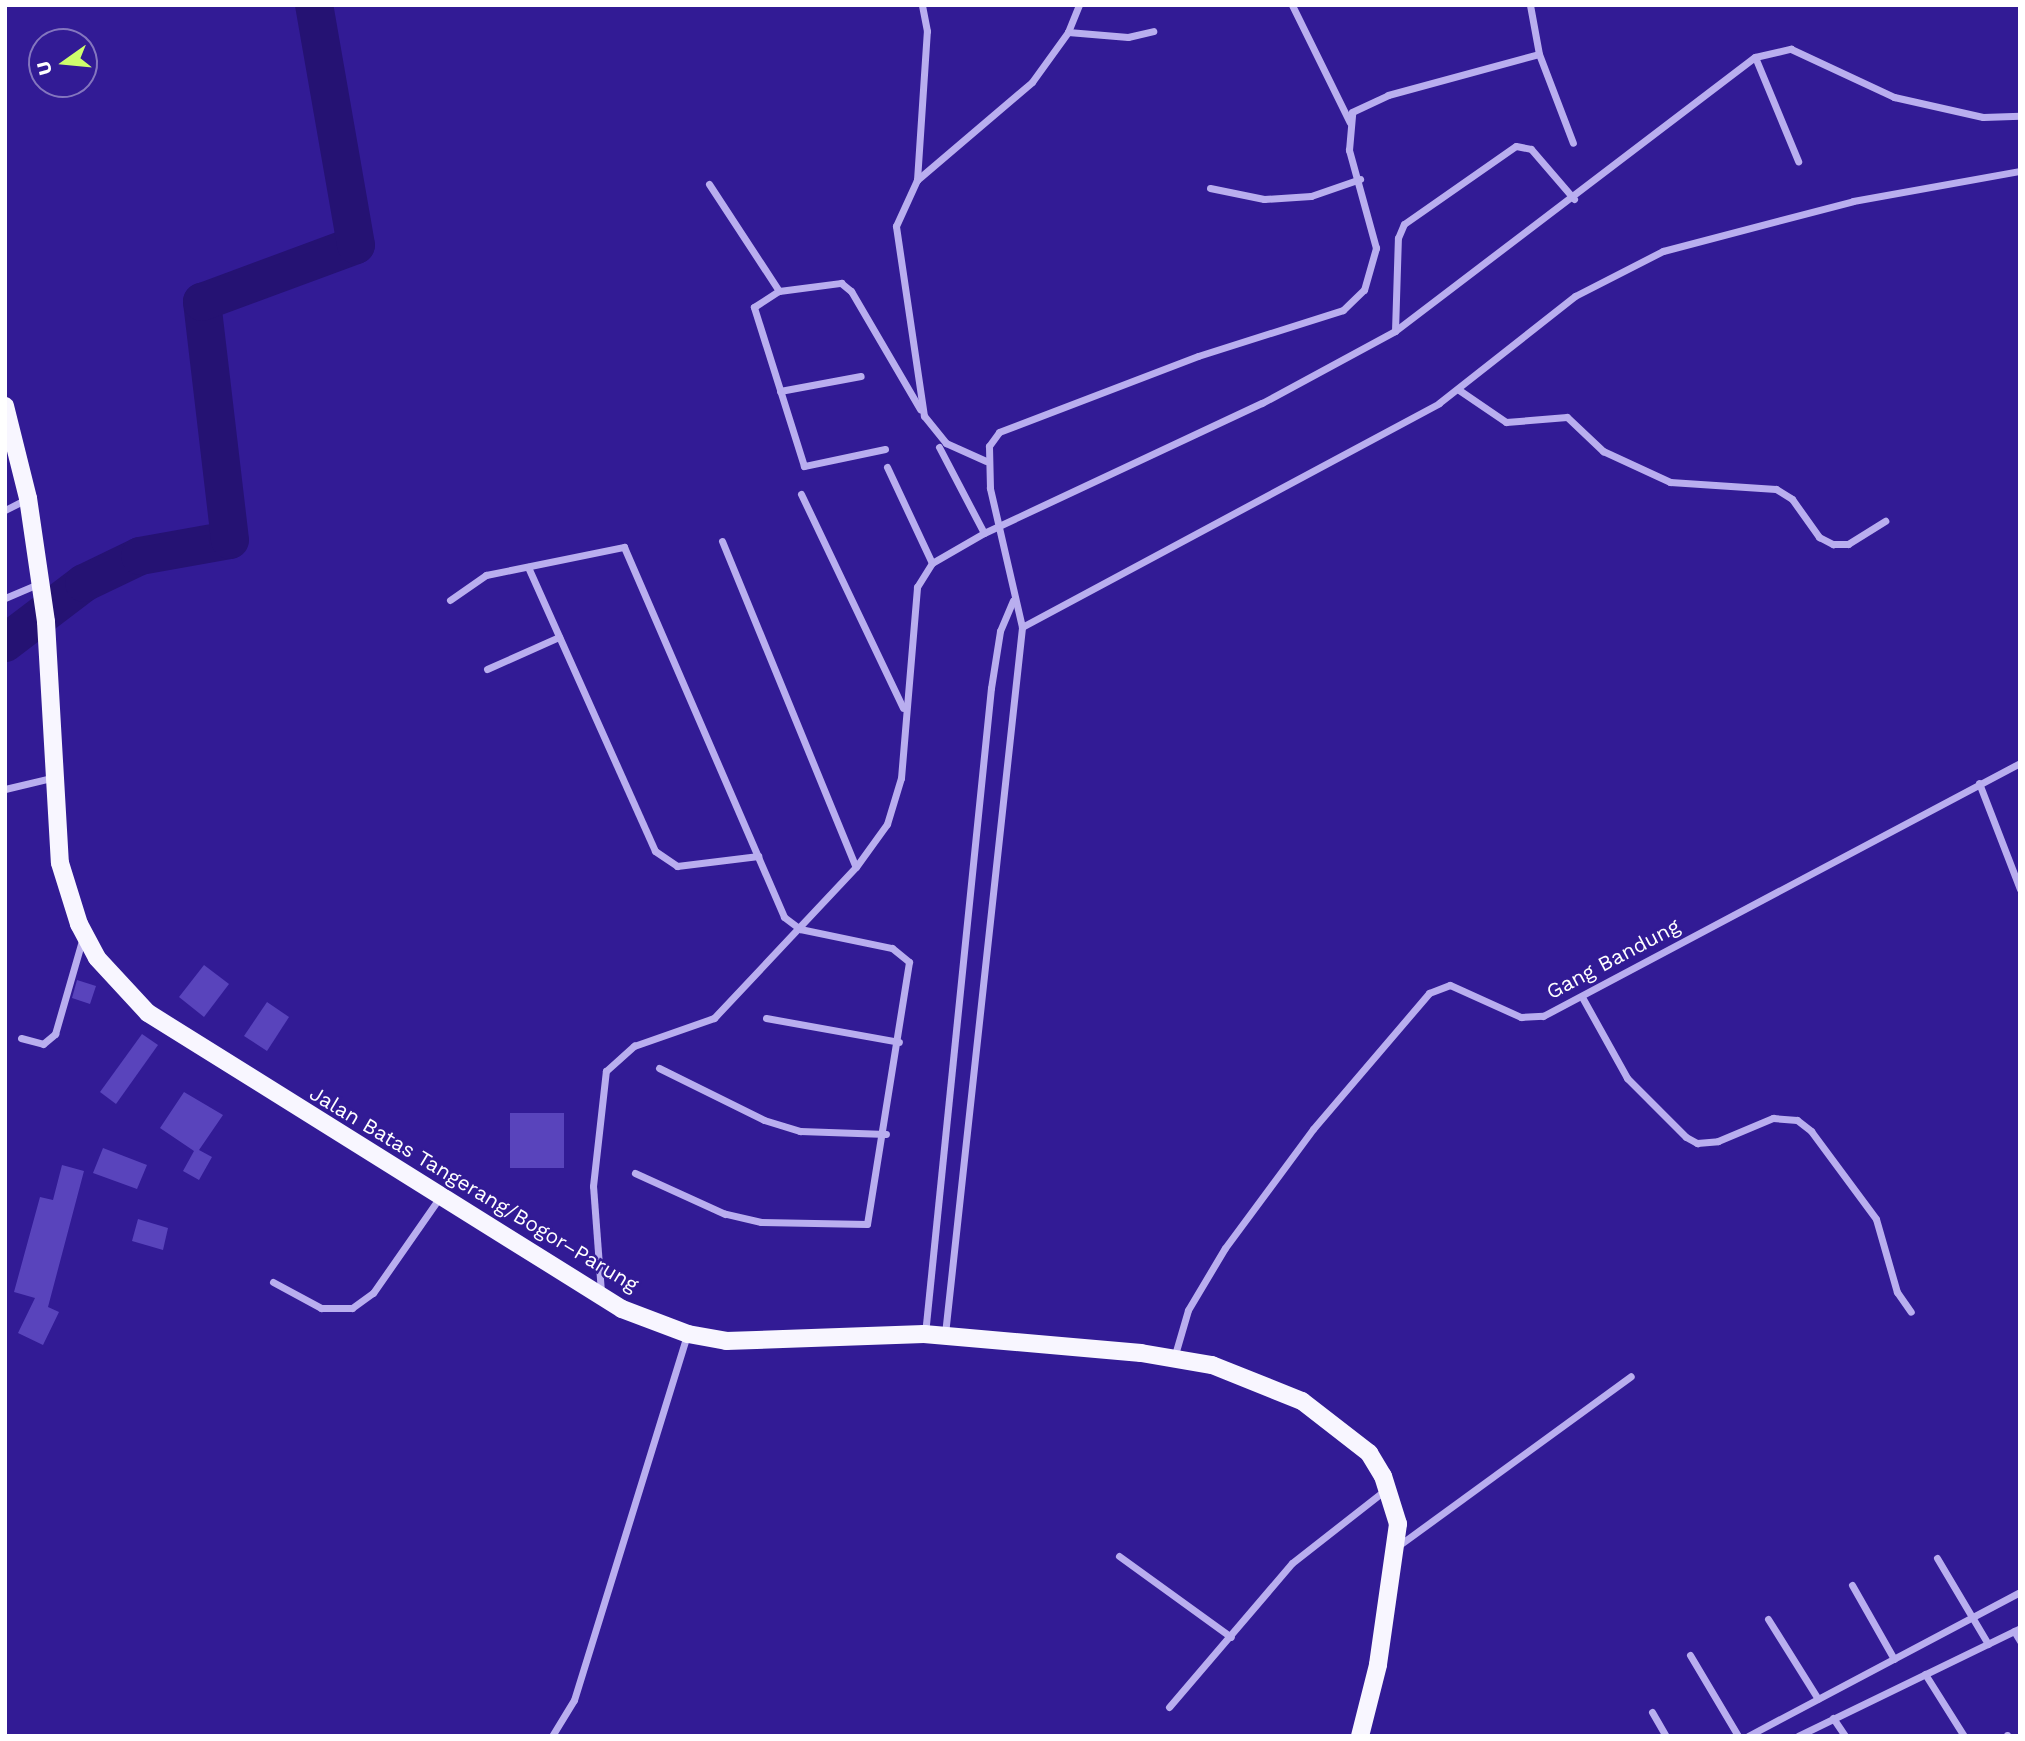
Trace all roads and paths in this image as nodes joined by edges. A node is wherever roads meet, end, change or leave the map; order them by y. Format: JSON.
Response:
{"nodes":[{"id":1,"x":922,"y":5,"type":"edge"},
{"id":2,"x":1079,"y":5,"type":"edge"},
{"id":3,"x":1292,"y":5,"type":"edge"},
{"id":4,"x":1531,"y":5,"type":"edge"},
{"id":5,"x":1153,"y":31,"type":"dead end"},
{"id":6,"x":1068,"y":32,"type":"junction"},
{"id":7,"x":1539,"y":54,"type":"junction"},
{"id":8,"x":1755,"y":57,"type":"junction"},
{"id":9,"x":2020,"y":116,"type":"edge"},
{"id":10,"x":1350,"y":123,"type":"junction"},
{"id":11,"x":1573,"y":144,"type":"dead end"},
{"id":12,"x":1798,"y":161,"type":"dead end"},
{"id":13,"x":2020,"y":171,"type":"edge"},
{"id":14,"x":1360,"y":179,"type":"junction"},
{"id":15,"x":917,"y":180,"type":"junction"},
{"id":16,"x":709,"y":184,"type":"dead end"},
{"id":17,"x":1210,"y":188,"type":"dead end"},
{"id":18,"x":1574,"y":199,"type":"junction"},
{"id":19,"x":779,"y":291,"type":"junction"},
{"id":20,"x":1395,"y":331,"type":"junction"},
{"id":21,"x":861,"y":376,"type":"dead end"},
{"id":22,"x":1459,"y":390,"type":"junction"},
{"id":23,"x":780,"y":391,"type":"junction"},
{"id":24,"x":5,"y":406,"type":"edge"},
{"id":25,"x":924,"y":416,"type":"junction"},
{"id":26,"x":939,"y":447,"type":"dead end"},
{"id":27,"x":885,"y":449,"type":"dead end"},
{"id":28,"x":986,"y":461,"type":"junction"},
{"id":29,"x":887,"y":467,"type":"dead end"},
{"id":30,"x":801,"y":494,"type":"dead end"},
{"id":31,"x":28,"y":498,"type":"junction"},
{"id":32,"x":5,"y":510,"type":"edge"},
{"id":33,"x":1885,"y":521,"type":"dead end"},
{"id":34,"x":1000,"y":527,"type":"junction"},
{"id":35,"x":984,"y":533,"type":"junction"},
{"id":36,"x":722,"y":541,"type":"dead end"},
{"id":37,"x":932,"y":563,"type":"junction"},
{"id":38,"x":528,"y":567,"type":"junction"},
{"id":39,"x":41,"y":583,"type":"junction"},
{"id":40,"x":5,"y":598,"type":"edge"},
{"id":41,"x":450,"y":600,"type":"dead end"},
{"id":42,"x":1013,"y":601,"type":"junction"},
{"id":43,"x":1022,"y":627,"type":"junction"},
{"id":44,"x":559,"y":637,"type":"junction"},
{"id":45,"x":486,"y":669,"type":"dead end"},
{"id":46,"x":904,"y":709,"type":"junction"},
{"id":47,"x":2020,"y":762,"type":"edge"},
{"id":48,"x":51,"y":778,"type":"junction"},
{"id":49,"x":1979,"y":783,"type":"junction"},
{"id":50,"x":5,"y":789,"type":"edge"},
{"id":51,"x":758,"y":856,"type":"junction"},
{"id":52,"x":856,"y":867,"type":"junction"},
{"id":53,"x":2020,"y":890,"type":"edge"},
{"id":54,"x":800,"y":929,"type":"junction"},
{"id":55,"x":84,"y":932,"type":"junction"},
{"id":56,"x":1582,"y":997,"type":"junction"},
{"id":57,"x":766,"y":1018,"type":"dead end"},
{"id":58,"x":21,"y":1038,"type":"dead end"},
{"id":59,"x":899,"y":1042,"type":"junction"},
{"id":60,"x":659,"y":1068,"type":"dead end"},
{"id":61,"x":886,"y":1134,"type":"junction"},
{"id":62,"x":635,"y":1173,"type":"dead end"},
{"id":63,"x":440,"y":1196,"type":"junction"},
{"id":64,"x":273,"y":1282,"type":"dead end"},
{"id":65,"x":601,"y":1297,"type":"junction"},
{"id":66,"x":1911,"y":1312,"type":"dead end"},
{"id":67,"x":688,"y":1334,"type":"junction"},
{"id":68,"x":925,"y":1334,"type":"junction"},
{"id":69,"x":945,"y":1337,"type":"junction"},
{"id":70,"x":1174,"y":1358,"type":"junction"},
{"id":71,"x":1631,"y":1376,"type":"dead end"},
{"id":72,"x":1387,"y":1488,"type":"junction"},
{"id":73,"x":1398,"y":1546,"type":"junction"},
{"id":74,"x":1119,"y":1556,"type":"dead end"},
{"id":75,"x":1937,"y":1558,"type":"dead end"},
{"id":76,"x":1852,"y":1585,"type":"dead end"},
{"id":77,"x":2020,"y":1592,"type":"edge"},
{"id":78,"x":1974,"y":1618,"type":"junction"},
{"id":79,"x":1768,"y":1619,"type":"dead end"},
{"id":80,"x":2017,"y":1630,"type":"edge"},
{"id":81,"x":1231,"y":1637,"type":"junction"},
{"id":82,"x":2020,"y":1641,"type":"edge"},
{"id":83,"x":1988,"y":1644,"type":"junction"},
{"id":84,"x":1690,"y":1656,"type":"dead end"},
{"id":85,"x":1894,"y":1659,"type":"junction"},
{"id":86,"x":1925,"y":1674,"type":"junction"},
{"id":87,"x":1818,"y":1699,"type":"junction"},
{"id":88,"x":1169,"y":1707,"type":"dead end"},
{"id":89,"x":1651,"y":1712,"type":"dead end"},
{"id":90,"x":1833,"y":1718,"type":"junction"},
{"id":91,"x":552,"y":1736,"type":"edge"},
{"id":92,"x":1360,"y":1736,"type":"edge"},
{"id":93,"x":1666,"y":1736,"type":"edge"},
{"id":94,"x":1738,"y":1736,"type":"edge"},
{"id":95,"x":1748,"y":1736,"type":"edge"},
{"id":96,"x":1798,"y":1736,"type":"edge"},
{"id":97,"x":1845,"y":1736,"type":"edge"},
{"id":98,"x":1964,"y":1736,"type":"edge"}],
"edges":[{"from":1,"to":15,"type":"street"},
{"from":2,"to":6,"type":"street"},
{"from":3,"to":10,"type":"street"},
{"from":4,"to":7,"type":"street"},
{"from":5,"to":6,"type":"street"},
{"from":6,"to":15,"type":"street"},
{"from":7,"to":10,"type":"street"},
{"from":7,"to":11,"type":"street"},
{"from":8,"to":9,"type":"street"},
{"from":8,"to":12,"type":"street"},
{"from":8,"to":18,"type":"street"},
{"from":10,"to":14,"type":"street"},
{"from":13,"to":22,"type":"street"},
{"from":14,"to":17,"type":"street"},
{"from":14,"to":28,"type":"street"},
{"from":15,"to":25,"type":"street"},
{"from":16,"to":19,"type":"street"},
{"from":18,"to":20,"type":"street"},
{"from":18,"to":20,"type":"street"},
{"from":19,"to":23,"type":"street"},
{"from":19,"to":25,"type":"street"},
{"from":20,"to":34,"type":"street"},
{"from":21,"to":23,"type":"street"},
{"from":22,"to":33,"type":"street"},
{"from":22,"to":43,"type":"street"},
{"from":23,"to":27,"type":"street"},
{"from":24,"to":31,"type":"main road","name":"Jalan Batas Tangerang/Bogor–Parung"},
{"from":25,"to":28,"type":"street"},
{"from":26,"to":35,"type":"street"},
{"from":28,"to":34,"type":"street"},
{"from":29,"to":37,"type":"street"},
{"from":30,"to":46,"type":"street"},
{"from":31,"to":32,"type":"street"},
{"from":31,"to":39,"type":"main road","name":"Jalan Batas Tangerang/Bogor–Parung"},
{"from":34,"to":35,"type":"street"},
{"from":34,"to":42,"type":"street"},
{"from":35,"to":37,"type":"street"},
{"from":36,"to":52,"type":"street"},
{"from":37,"to":46,"type":"street"},
{"from":38,"to":41,"type":"street"},
{"from":38,"to":44,"type":"street"},
{"from":38,"to":51,"type":"street"},
{"from":39,"to":40,"type":"street"},
{"from":39,"to":48,"type":"main road","name":"Jalan Batas Tangerang/Bogor–Parung"},
{"from":42,"to":43,"type":"street"},
{"from":42,"to":68,"type":"street"},
{"from":43,"to":69,"type":"street"},
{"from":44,"to":45,"type":"street"},
{"from":44,"to":51,"type":"street"},
{"from":46,"to":52,"type":"street"},
{"from":47,"to":49,"type":"street","name":"Gang Bandung"},
{"from":48,"to":50,"type":"street"},
{"from":48,"to":55,"type":"main road","name":"Jalan Batas Tangerang/Bogor–Parung"},
{"from":49,"to":53,"type":"street"},
{"from":49,"to":56,"type":"street","name":"Gang Bandung"},
{"from":51,"to":54,"type":"street"},
{"from":52,"to":54,"type":"street"},
{"from":54,"to":59,"type":"street"},
{"from":54,"to":65,"type":"street"},
{"from":55,"to":58,"type":"street"},
{"from":55,"to":63,"type":"main road","name":"Jalan Batas Tangerang/Bogor–Parung"},
{"from":56,"to":66,"type":"street"},
{"from":56,"to":70,"type":"street","name":"Gang Bandung"},
{"from":57,"to":59,"type":"street"},
{"from":59,"to":61,"type":"street"},
{"from":60,"to":61,"type":"street"},
{"from":61,"to":62,"type":"street"},
{"from":63,"to":64,"type":"street"},
{"from":63,"to":65,"type":"main road","name":"Jalan Batas Tangerang/Bogor–Parung"},
{"from":65,"to":67,"type":"main road","name":"Jalan Batas Tangerang/Bogor–Parung"},
{"from":67,"to":68,"type":"main road","name":"Jalan Batas Tangerang/Bogor–Parung"},
{"from":67,"to":91,"type":"street"},
{"from":68,"to":69,"type":"main road","name":"Jalan Batas Tangerang/Bogor–Parung"},
{"from":69,"to":70,"type":"main road","name":"Jalan Batas Tangerang/Bogor–Parung"},
{"from":70,"to":72,"type":"main road","name":"Jalan Batas Tangerang/Bogor–Parung"},
{"from":71,"to":73,"type":"street"},
{"from":72,"to":73,"type":"main road","name":"Jalan Batas Tangerang/Bogor–Parung"},
{"from":72,"to":81,"type":"street"},
{"from":73,"to":92,"type":"main road","name":"Jalan Batas Tangerang/Bogor–Parung"},
{"from":74,"to":81,"type":"street"},
{"from":75,"to":78,"type":"street"},
{"from":76,"to":85,"type":"street"},
{"from":77,"to":78,"type":"street"},
{"from":78,"to":83,"type":"street"},
{"from":78,"to":85,"type":"street"},
{"from":79,"to":87,"type":"street"},
{"from":80,"to":82,"type":"street"},
{"from":80,"to":83,"type":"street"},
{"from":81,"to":88,"type":"street"},
{"from":83,"to":86,"type":"street"},
{"from":84,"to":94,"type":"street"},
{"from":85,"to":87,"type":"street"},
{"from":86,"to":90,"type":"street"},
{"from":86,"to":98,"type":"street"},
{"from":87,"to":95,"type":"street"},
{"from":89,"to":93,"type":"street"},
{"from":90,"to":96,"type":"street"},
{"from":90,"to":97,"type":"street"}]}
